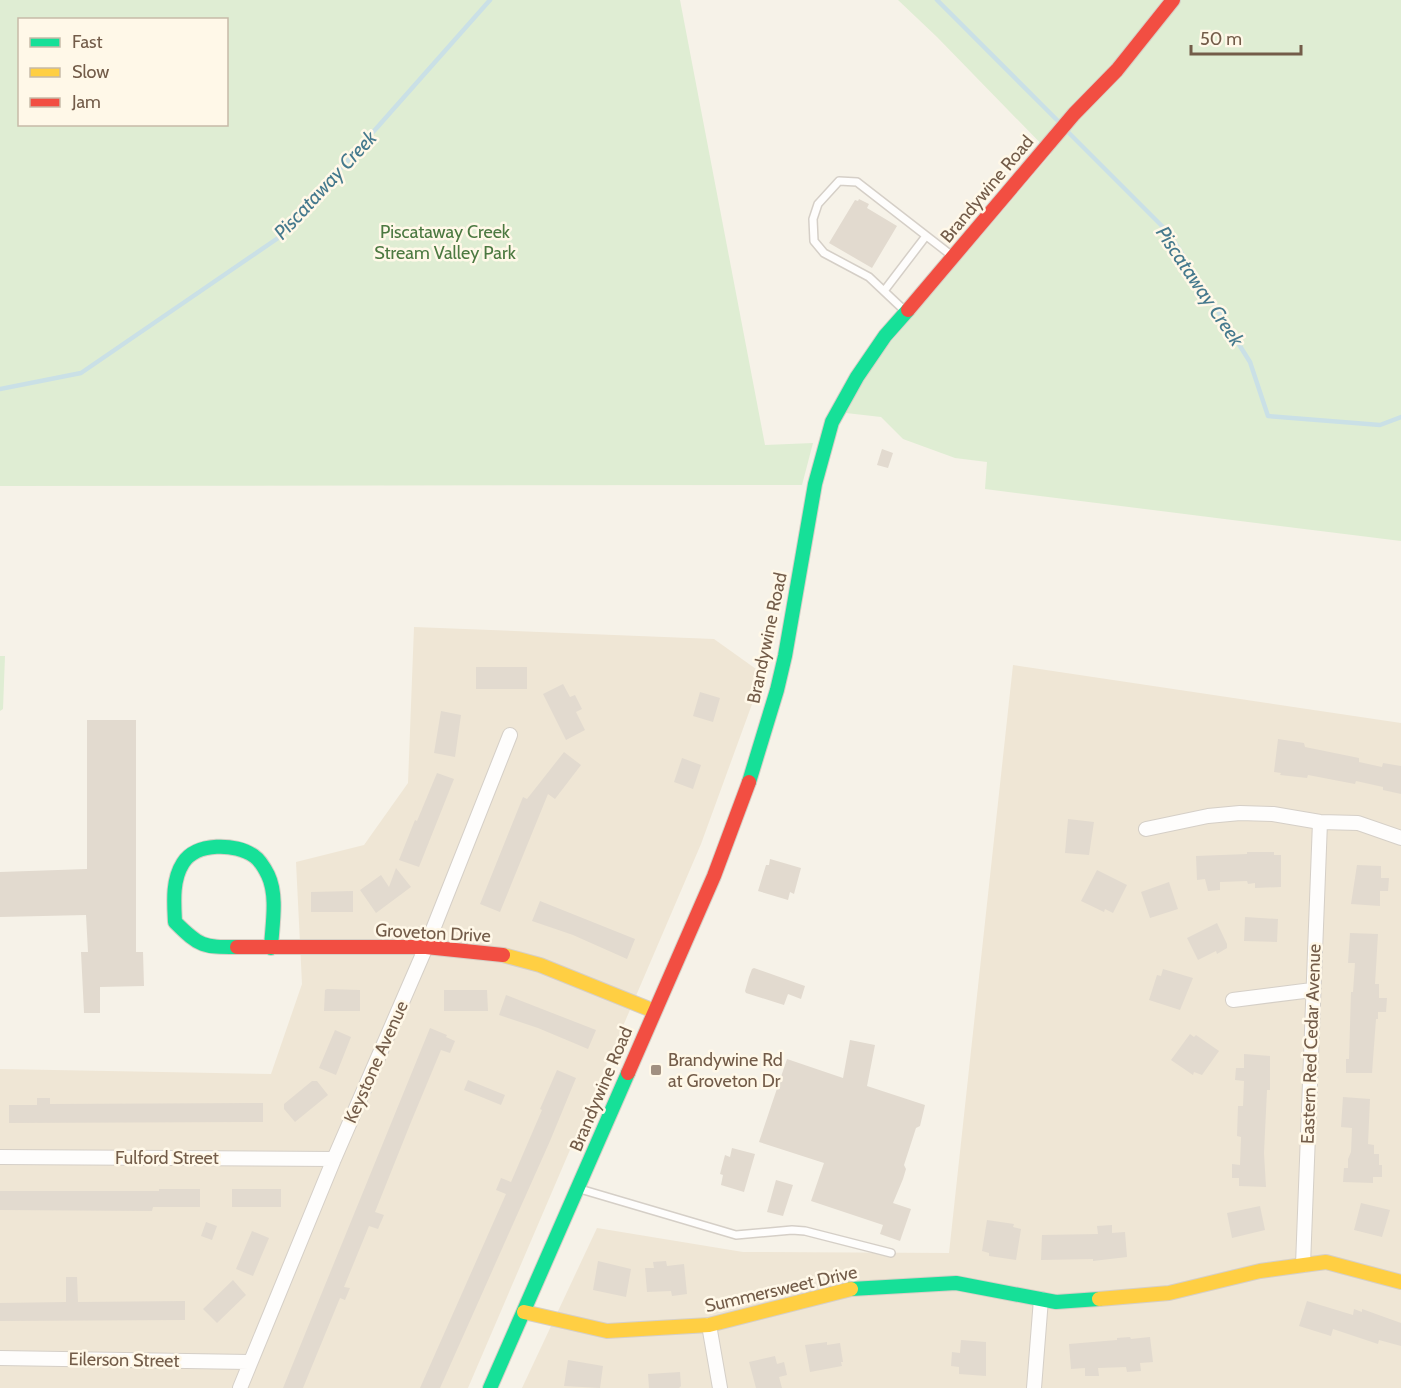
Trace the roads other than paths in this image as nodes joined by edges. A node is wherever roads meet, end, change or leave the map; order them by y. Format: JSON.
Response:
{"nodes":[{"id":1,"x":1173,"y":0,"type":"edge"},
{"id":2,"x":926,"y":236,"type":"junction"},
{"id":3,"x":954,"y":256,"type":"junction"},
{"id":4,"x":884,"y":291,"type":"junction"},
{"id":5,"x":907,"y":312,"type":"junction"},
{"id":6,"x":510,"y":735,"type":"dead end"},
{"id":7,"x":1320,"y":822,"type":"junction"},
{"id":8,"x":1146,"y":829,"type":"dead end"},
{"id":9,"x":1401,"y":838,"type":"edge"},
{"id":10,"x":426,"y":947,"type":"junction"},
{"id":11,"x":271,"y":948,"type":"junction"},
{"id":12,"x":1312,"y":990,"type":"junction"},
{"id":13,"x":1233,"y":1000,"type":"dead end"},
{"id":14,"x":654,"y":1011,"type":"junction"},
{"id":15,"x":0,"y":1157,"type":"edge"},
{"id":16,"x":334,"y":1159,"type":"junction"},
{"id":17,"x":577,"y":1189,"type":"junction"},
{"id":18,"x":891,"y":1253,"type":"dead end"},
{"id":19,"x":1303,"y":1265,"type":"junction"},
{"id":20,"x":1401,"y":1282,"type":"edge"},
{"id":21,"x":1041,"y":1299,"type":"junction"},
{"id":22,"x":524,"y":1312,"type":"junction"},
{"id":23,"x":709,"y":1325,"type":"junction"},
{"id":24,"x":0,"y":1358,"type":"edge"},
{"id":25,"x":249,"y":1362,"type":"junction"},
{"id":26,"x":240,"y":1388,"type":"edge"},
{"id":27,"x":490,"y":1388,"type":"edge"},
{"id":28,"x":720,"y":1388,"type":"edge"},
{"id":29,"x":1034,"y":1388,"type":"edge"}],
"edges":[{"from":1,"to":3,"type":"street","name":"Brandywine Road"},
{"from":2,"to":3,"type":"lane"},
{"from":2,"to":4,"type":"lane"},
{"from":2,"to":4,"type":"lane"},
{"from":3,"to":5,"type":"street","name":"Brandywine Road"},
{"from":4,"to":5,"type":"lane"},
{"from":5,"to":14,"type":"street","name":"Brandywine Road"},
{"from":6,"to":10,"type":"street","name":"Keystone Avenue"},
{"from":7,"to":8,"type":"street"},
{"from":7,"to":9,"type":"street"},
{"from":7,"to":12,"type":"street","name":"Eastern Red Cedar Avenue"},
{"from":10,"to":11,"type":"street","name":"Groveton Drive"},
{"from":10,"to":14,"type":"street","name":"Groveton Drive"},
{"from":10,"to":16,"type":"street","name":"Keystone Avenue"},
{"from":11,"to":11,"type":"street","name":"Groveton Drive"},
{"from":12,"to":13,"type":"street"},
{"from":12,"to":19,"type":"street","name":"Eastern Red Cedar Avenue"},
{"from":14,"to":17,"type":"street","name":"Brandywine Road"},
{"from":15,"to":16,"type":"street","name":"Fulford Street"},
{"from":16,"to":25,"type":"street","name":"Keystone Avenue"},
{"from":17,"to":18,"type":"lane"},
{"from":17,"to":22,"type":"street","name":"Brandywine Road"},
{"from":19,"to":20,"type":"street","name":"Summersweet Drive"},
{"from":19,"to":21,"type":"street","name":"Summersweet Drive"},
{"from":21,"to":23,"type":"street","name":"Summersweet Drive"},
{"from":21,"to":29,"type":"street"},
{"from":22,"to":23,"type":"street","name":"Summersweet Drive"},
{"from":22,"to":27,"type":"street","name":"Brandywine Road"},
{"from":23,"to":28,"type":"street"},
{"from":24,"to":25,"type":"street","name":"Eilerson Street"},
{"from":25,"to":26,"type":"street","name":"Keystone Avenue"}]}
